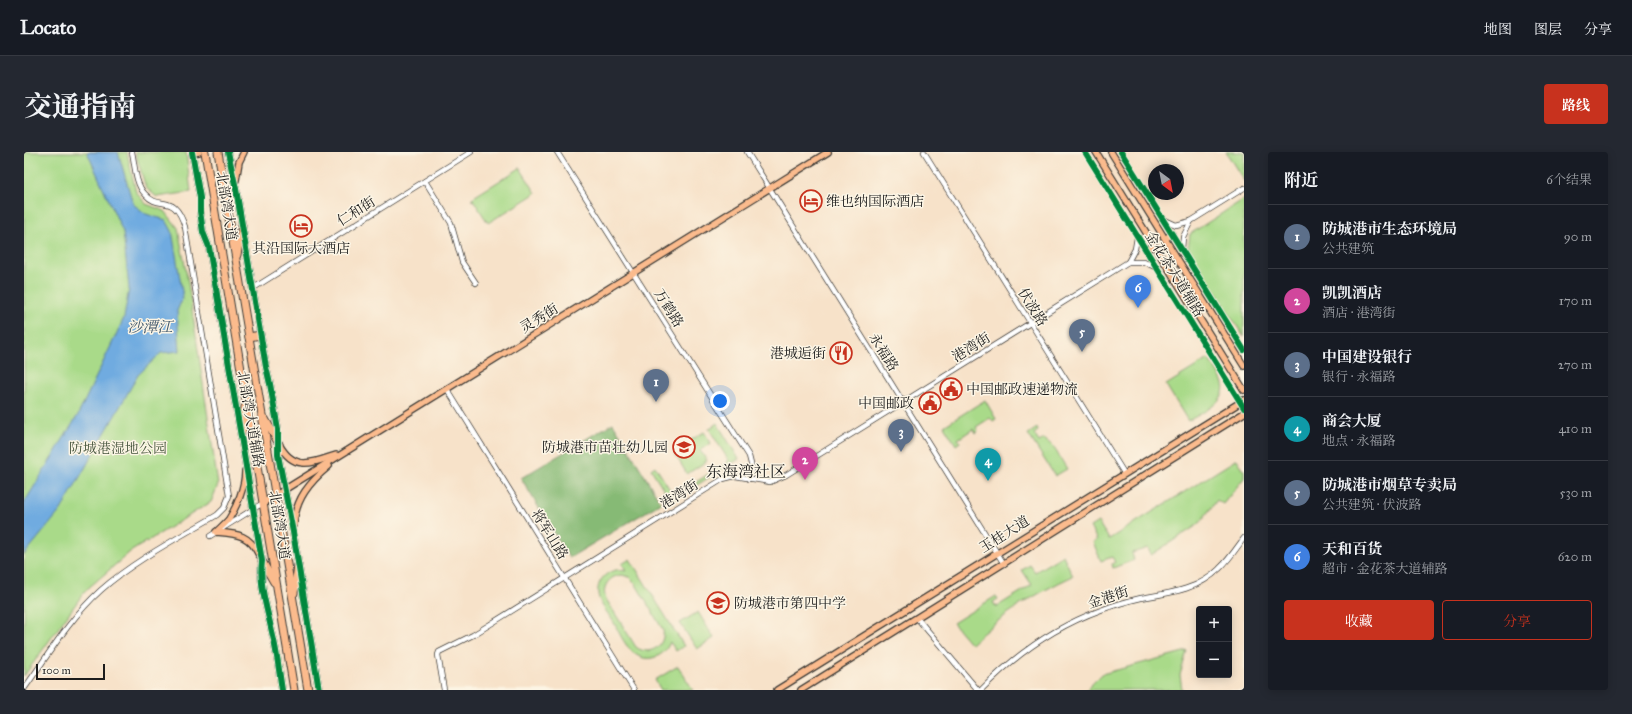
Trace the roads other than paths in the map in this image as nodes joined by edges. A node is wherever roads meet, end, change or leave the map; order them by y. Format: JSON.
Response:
{"nodes":[{"id":1,"x":132,"y":152,"type":"edge"},
{"id":2,"x":195,"y":152,"type":"edge"},
{"id":3,"x":205,"y":152,"type":"edge"},
{"id":4,"x":218,"y":152,"type":"edge"},
{"id":5,"x":228,"y":152,"type":"edge"},
{"id":6,"x":244,"y":152,"type":"edge"},
{"id":7,"x":471,"y":152,"type":"edge"},
{"id":8,"x":557,"y":152,"type":"edge"},
{"id":9,"x":747,"y":152,"type":"edge"},
{"id":10,"x":828,"y":152,"type":"edge"},
{"id":11,"x":924,"y":152,"type":"edge"},
{"id":12,"x":1085,"y":152,"type":"edge"},
{"id":13,"x":1096,"y":152,"type":"edge"},
{"id":14,"x":1110,"y":152,"type":"edge"},
{"id":15,"x":1121,"y":152,"type":"edge"},
{"id":16,"x":425,"y":181,"type":"junction"},
{"id":17,"x":769,"y":188,"type":"junction"},
{"id":18,"x":1244,"y":188,"type":"edge"},
{"id":19,"x":236,"y":189,"type":"junction"},
{"id":20,"x":1163,"y":219,"type":"junction"},
{"id":21,"x":1191,"y":220,"type":"junction"},
{"id":22,"x":242,"y":226,"type":"junction"},
{"id":23,"x":1172,"y":234,"type":"junction"},
{"id":24,"x":1137,"y":237,"type":"junction"},
{"id":25,"x":1164,"y":239,"type":"junction"},
{"id":26,"x":1154,"y":246,"type":"junction"},
{"id":27,"x":1182,"y":249,"type":"junction"},
{"id":28,"x":1146,"y":250,"type":"junction"},
{"id":29,"x":236,"y":261,"type":"junction"},
{"id":30,"x":1128,"y":262,"type":"junction"},
{"id":31,"x":1157,"y":268,"type":"junction"},
{"id":32,"x":633,"y":273,"type":"junction"},
{"id":33,"x":476,"y":283,"type":"dead end"},
{"id":34,"x":252,"y":289,"type":"junction"},
{"id":35,"x":1030,"y":323,"type":"junction"},
{"id":36,"x":260,"y":335,"type":"junction"},
{"id":37,"x":249,"y":337,"type":"junction"},
{"id":38,"x":1244,"y":350,"type":"edge"},
{"id":39,"x":1244,"y":366,"type":"edge"},
{"id":40,"x":447,"y":389,"type":"junction"},
{"id":41,"x":1244,"y":390,"type":"edge"},
{"id":42,"x":246,"y":399,"type":"junction"},
{"id":43,"x":1242,"y":401,"type":"edge"},
{"id":44,"x":903,"y":402,"type":"junction"},
{"id":45,"x":1244,"y":408,"type":"edge"},
{"id":46,"x":262,"y":413,"type":"junction"},
{"id":47,"x":1244,"y":413,"type":"edge"},
{"id":48,"x":242,"y":433,"type":"junction"},
{"id":49,"x":279,"y":444,"type":"junction"},
{"id":50,"x":346,"y":452,"type":"junction"},
{"id":51,"x":246,"y":459,"type":"junction"},
{"id":52,"x":1124,"y":473,"type":"junction"},
{"id":53,"x":750,"y":479,"type":"junction"},
{"id":54,"x":285,"y":490,"type":"junction"},
{"id":55,"x":276,"y":496,"type":"junction"},
{"id":56,"x":263,"y":503,"type":"junction"},
{"id":57,"x":254,"y":509,"type":"junction"},
{"id":58,"x":293,"y":532,"type":"junction"},
{"id":59,"x":213,"y":534,"type":"junction"},
{"id":60,"x":1244,"y":538,"type":"edge"},
{"id":61,"x":996,"y":553,"type":"junction"},
{"id":62,"x":262,"y":562,"type":"junction"},
{"id":63,"x":1004,"y":564,"type":"junction"},
{"id":64,"x":298,"y":565,"type":"junction"},
{"id":65,"x":564,"y":578,"type":"junction"},
{"id":66,"x":277,"y":588,"type":"junction"},
{"id":67,"x":293,"y":600,"type":"junction"},
{"id":68,"x":917,"y":618,"type":"junction"},
{"id":69,"x":24,"y":689,"type":"edge"},
{"id":70,"x":282,"y":690,"type":"edge"},
{"id":71,"x":294,"y":690,"type":"edge"},
{"id":72,"x":308,"y":690,"type":"edge"},
{"id":73,"x":320,"y":690,"type":"edge"},
{"id":74,"x":444,"y":690,"type":"edge"},
{"id":75,"x":634,"y":690,"type":"edge"},
{"id":76,"x":777,"y":690,"type":"edge"},
{"id":77,"x":801,"y":690,"type":"edge"},
{"id":78,"x":979,"y":690,"type":"edge"}],
"edges":[{"from":1,"to":69,"type":"street"},
{"from":2,"to":48,"type":"main road","name":"北部湾大道辅路"},
{"from":3,"to":42,"type":"highway","name":"北部湾大道"},
{"from":4,"to":29,"type":"highway","name":"北部湾大道"},
{"from":5,"to":19,"type":"main road","name":"北部湾大道辅路"},
{"from":6,"to":19,"type":"main road"},
{"from":7,"to":16,"type":"street","name":"仁和街"},
{"from":8,"to":32,"type":"street","name":"万鹤路"},
{"from":9,"to":17,"type":"street","name":"永福路"},
{"from":10,"to":17,"type":"main road","name":"灵秀街"},
{"from":11,"to":35,"type":"street","name":"伏波路"},
{"from":12,"to":24,"type":"street","name":"金花茶大道辅路"},
{"from":13,"to":26,"type":"main road"},
{"from":14,"to":25,"type":"main road"},
{"from":15,"to":20,"type":"street","name":"金花茶大道辅路"},
{"from":16,"to":33,"type":"street"},
{"from":16,"to":34,"type":"street","name":"仁和街"},
{"from":17,"to":32,"type":"main road","name":"灵秀街"},
{"from":17,"to":44,"type":"street","name":"永福路"},
{"from":18,"to":21,"type":"street"},
{"from":19,"to":22,"type":"main road","name":"北部湾大道辅路"},
{"from":20,"to":21,"type":"street"},
{"from":20,"to":23,"type":"street","name":"金花茶大道辅路"},
{"from":21,"to":27,"type":"street"},
{"from":22,"to":29,"type":"highway"},
{"from":22,"to":34,"type":"main road","name":"北部湾大道辅路"},
{"from":23,"to":25,"type":"main road"},
{"from":23,"to":27,"type":"street","name":"金花茶大道辅路"},
{"from":24,"to":28,"type":"street","name":"金花茶大道辅路"},
{"from":24,"to":30,"type":"street"},
{"from":25,"to":39,"type":"main road"},
{"from":26,"to":28,"type":"main road"},
{"from":26,"to":41,"type":"main road"},
{"from":27,"to":38,"type":"street","name":"金花茶大道辅路"},
{"from":28,"to":31,"type":"street","name":"金花茶大道辅路"},
{"from":29,"to":37,"type":"highway","name":"北部湾大道"},
{"from":30,"to":31,"type":"street"},
{"from":30,"to":35,"type":"street","name":"港湾街"},
{"from":31,"to":43,"type":"street","name":"金花茶大道辅路"},
{"from":32,"to":40,"type":"main road","name":"灵秀街"},
{"from":32,"to":53,"type":"street","name":"万鹤路"},
{"from":34,"to":36,"type":"main road","name":"北部湾大道辅路"},
{"from":35,"to":44,"type":"street","name":"港湾街"},
{"from":35,"to":52,"type":"street","name":"伏波路"},
{"from":36,"to":37,"type":"highway"},
{"from":36,"to":49,"type":"main road","name":"北部湾大道辅路"},
{"from":37,"to":46,"type":"highway","name":"北部湾大道"},
{"from":40,"to":50,"type":"main road","name":"灵秀街"},
{"from":40,"to":65,"type":"street","name":"将军山路"},
{"from":42,"to":48,"type":"highway"},
{"from":42,"to":56,"type":"highway","name":"北部湾大道"},
{"from":43,"to":45,"type":"street","name":"金花茶大道辅路"},
{"from":43,"to":52,"type":"main road","name":"玉桂大道"},
{"from":44,"to":53,"type":"street","name":"港湾街"},
{"from":44,"to":61,"type":"street","name":"永福路"},
{"from":46,"to":49,"type":"highway"},
{"from":46,"to":55,"type":"highway","name":"北部湾大道"},
{"from":47,"to":63,"type":"main road","name":"玉桂大道"},
{"from":48,"to":51,"type":"main road","name":"北部湾大道辅路"},
{"from":49,"to":50,"type":"main road"},
{"from":49,"to":54,"type":"main road","name":"北部湾大道辅路"},
{"from":50,"to":54,"type":"main road","name":"灵秀街"},
{"from":50,"to":58,"type":"main road"},
{"from":51,"to":57,"type":"main road","name":"北部湾大道辅路"},
{"from":51,"to":59,"type":"main road"},
{"from":52,"to":61,"type":"main road","name":"玉桂大道"},
{"from":53,"to":65,"type":"street","name":"港湾街"},
{"from":54,"to":55,"type":"main road","name":"灵秀街"},
{"from":54,"to":58,"type":"main road","name":"北部湾大道辅路"},
{"from":55,"to":56,"type":"main road","name":"灵秀街"},
{"from":55,"to":67,"type":"highway","name":"北部湾大道"},
{"from":56,"to":57,"type":"street"},
{"from":56,"to":66,"type":"highway","name":"北部湾大道"},
{"from":57,"to":59,"type":"street"},
{"from":57,"to":62,"type":"main road","name":"北部湾大道辅路"},
{"from":58,"to":64,"type":"main road","name":"北部湾大道辅路"},
{"from":59,"to":62,"type":"main road"},
{"from":60,"to":78,"type":"street","name":"金港街"},
{"from":61,"to":63,"type":"street","name":"永福路"},
{"from":61,"to":76,"type":"main road","name":"玉桂大道"},
{"from":62,"to":66,"type":"highway"},
{"from":62,"to":70,"type":"main road","name":"北部湾大道辅路"},
{"from":63,"to":68,"type":"main road","name":"玉桂大道"},
{"from":64,"to":67,"type":"highway"},
{"from":64,"to":73,"type":"main road","name":"北部湾大道辅路"},
{"from":65,"to":74,"type":"street","name":"港湾街"},
{"from":65,"to":75,"type":"street","name":"将军山路"},
{"from":66,"to":71,"type":"highway","name":"北部湾大道"},
{"from":67,"to":72,"type":"highway","name":"北部湾大道"},
{"from":68,"to":77,"type":"main road","name":"玉桂大道"},
{"from":68,"to":78,"type":"street"}]}
